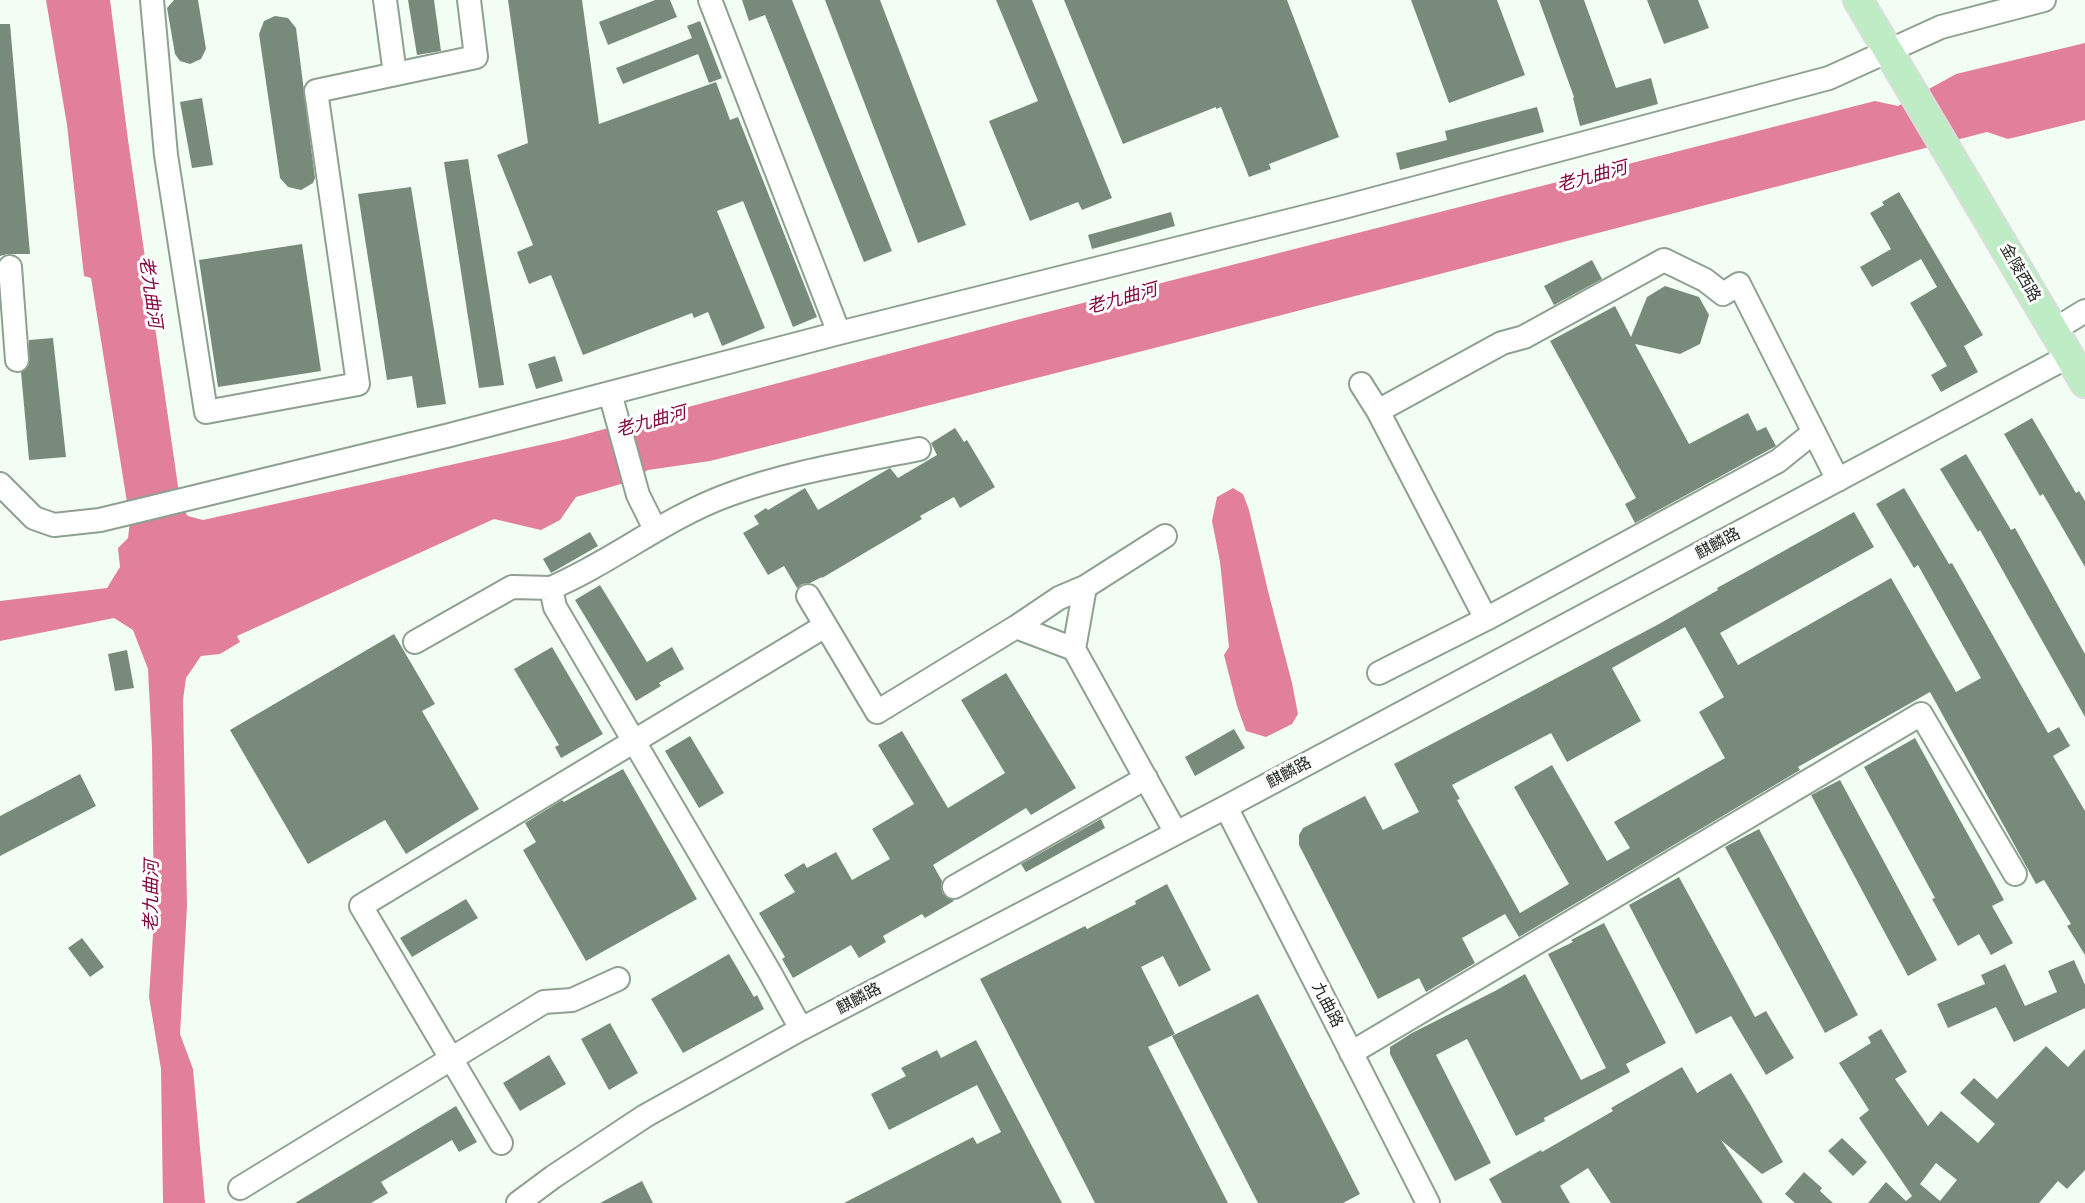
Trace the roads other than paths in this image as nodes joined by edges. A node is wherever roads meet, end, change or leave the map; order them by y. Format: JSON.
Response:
{"nodes":[{"id":1,"x":152,"y":0,"type":"edge"},
{"id":2,"x":385,"y":0,"type":"edge"},
{"id":3,"x":469,"y":0,"type":"edge"},
{"id":4,"x":710,"y":0,"type":"edge"},
{"id":5,"x":1858,"y":0,"type":"edge"},
{"id":6,"x":2044,"y":0,"type":"edge"},
{"id":7,"x":1889,"y":51,"type":"junction"},
{"id":8,"x":395,"y":74,"type":"junction"},
{"id":9,"x":14,"y":266,"type":"edge"},
{"id":10,"x":2085,"y":311,"type":"edge"},
{"id":11,"x":2054,"y":330,"type":"junction"},
{"id":12,"x":839,"y":333,"type":"junction"},
{"id":13,"x":2069,"y":356,"type":"junction"},
{"id":14,"x":17,"y":360,"type":"dead end"},
{"id":15,"x":2085,"y":383,"type":"edge"},
{"id":16,"x":1361,"y":384,"type":"dead end"},
{"id":17,"x":610,"y":393,"type":"junction"},
{"id":18,"x":1377,"y":411,"type":"junction"},
{"id":19,"x":1814,"y":432,"type":"junction"},
{"id":20,"x":919,"y":449,"type":"dead end"},
{"id":21,"x":1838,"y":480,"type":"junction"},
{"id":22,"x":0,"y":484,"type":"edge"},
{"id":23,"x":656,"y":529,"type":"junction"},
{"id":24,"x":1165,"y":536,"type":"dead end"},
{"id":25,"x":1085,"y":587,"type":"junction"},
{"id":26,"x":551,"y":588,"type":"junction"},
{"id":27,"x":808,"y":596,"type":"dead end"},
{"id":28,"x":1486,"y":618,"type":"junction"},
{"id":29,"x":825,"y":626,"type":"junction"},
{"id":30,"x":1016,"y":627,"type":"junction"},
{"id":31,"x":415,"y":642,"type":"dead end"},
{"id":32,"x":1074,"y":649,"type":"junction"},
{"id":33,"x":1379,"y":673,"type":"dead end"},
{"id":34,"x":633,"y":741,"type":"junction"},
{"id":35,"x":1146,"y":778,"type":"junction"},
{"id":36,"x":1226,"y":807,"type":"junction"},
{"id":37,"x":1176,"y":833,"type":"junction"},
{"id":38,"x":2015,"y":874,"type":"dead end"},
{"id":39,"x":954,"y":887,"type":"dead end"},
{"id":40,"x":618,"y":979,"type":"dead end"},
{"id":41,"x":801,"y":1029,"type":"junction"},
{"id":42,"x":1352,"y":1053,"type":"junction"},
{"id":43,"x":451,"y":1058,"type":"junction"},
{"id":44,"x":501,"y":1143,"type":"dead end"},
{"id":45,"x":240,"y":1188,"type":"dead end"},
{"id":46,"x":518,"y":1203,"type":"edge"},
{"id":47,"x":1428,"y":1203,"type":"edge"}],
"edges":[{"from":1,"to":8,"type":"street"},
{"from":2,"to":8,"type":"street"},
{"from":3,"to":8,"type":"street"},
{"from":4,"to":12,"type":"street"},
{"from":5,"to":7,"type":"main road"},
{"from":6,"to":7,"type":"street"},
{"from":7,"to":11,"type":"main road","name":"金陵西路"},
{"from":7,"to":12,"type":"street"},
{"from":9,"to":14,"type":"street"},
{"from":10,"to":11,"type":"street"},
{"from":11,"to":13,"type":"main road","name":"金陵西路"},
{"from":12,"to":17,"type":"street"},
{"from":13,"to":15,"type":"main road","name":"金陵西路"},
{"from":13,"to":21,"type":"street","name":"麒麟路"},
{"from":16,"to":18,"type":"street"},
{"from":17,"to":22,"type":"street"},
{"from":17,"to":23,"type":"street"},
{"from":18,"to":19,"type":"street"},
{"from":18,"to":28,"type":"street"},
{"from":19,"to":21,"type":"street"},
{"from":19,"to":28,"type":"street"},
{"from":20,"to":23,"type":"street"},
{"from":21,"to":36,"type":"street","name":"麒麟路"},
{"from":23,"to":26,"type":"street"},
{"from":24,"to":25,"type":"street"},
{"from":25,"to":30,"type":"street"},
{"from":25,"to":32,"type":"street"},
{"from":26,"to":31,"type":"street"},
{"from":26,"to":34,"type":"street"},
{"from":27,"to":29,"type":"street"},
{"from":28,"to":33,"type":"street"},
{"from":29,"to":30,"type":"street"},
{"from":29,"to":34,"type":"street"},
{"from":30,"to":32,"type":"street"},
{"from":32,"to":35,"type":"street"},
{"from":34,"to":41,"type":"street"},
{"from":34,"to":43,"type":"street"},
{"from":35,"to":37,"type":"street"},
{"from":35,"to":39,"type":"street"},
{"from":36,"to":37,"type":"street","name":"麒麟路"},
{"from":36,"to":42,"type":"street","name":"九曲路"},
{"from":37,"to":41,"type":"street","name":"麒麟路"},
{"from":38,"to":42,"type":"street"},
{"from":40,"to":43,"type":"street"},
{"from":41,"to":46,"type":"street","name":"麒麟路"},
{"from":42,"to":47,"type":"street","name":"九曲路"},
{"from":43,"to":44,"type":"street"},
{"from":43,"to":45,"type":"street"}]}
